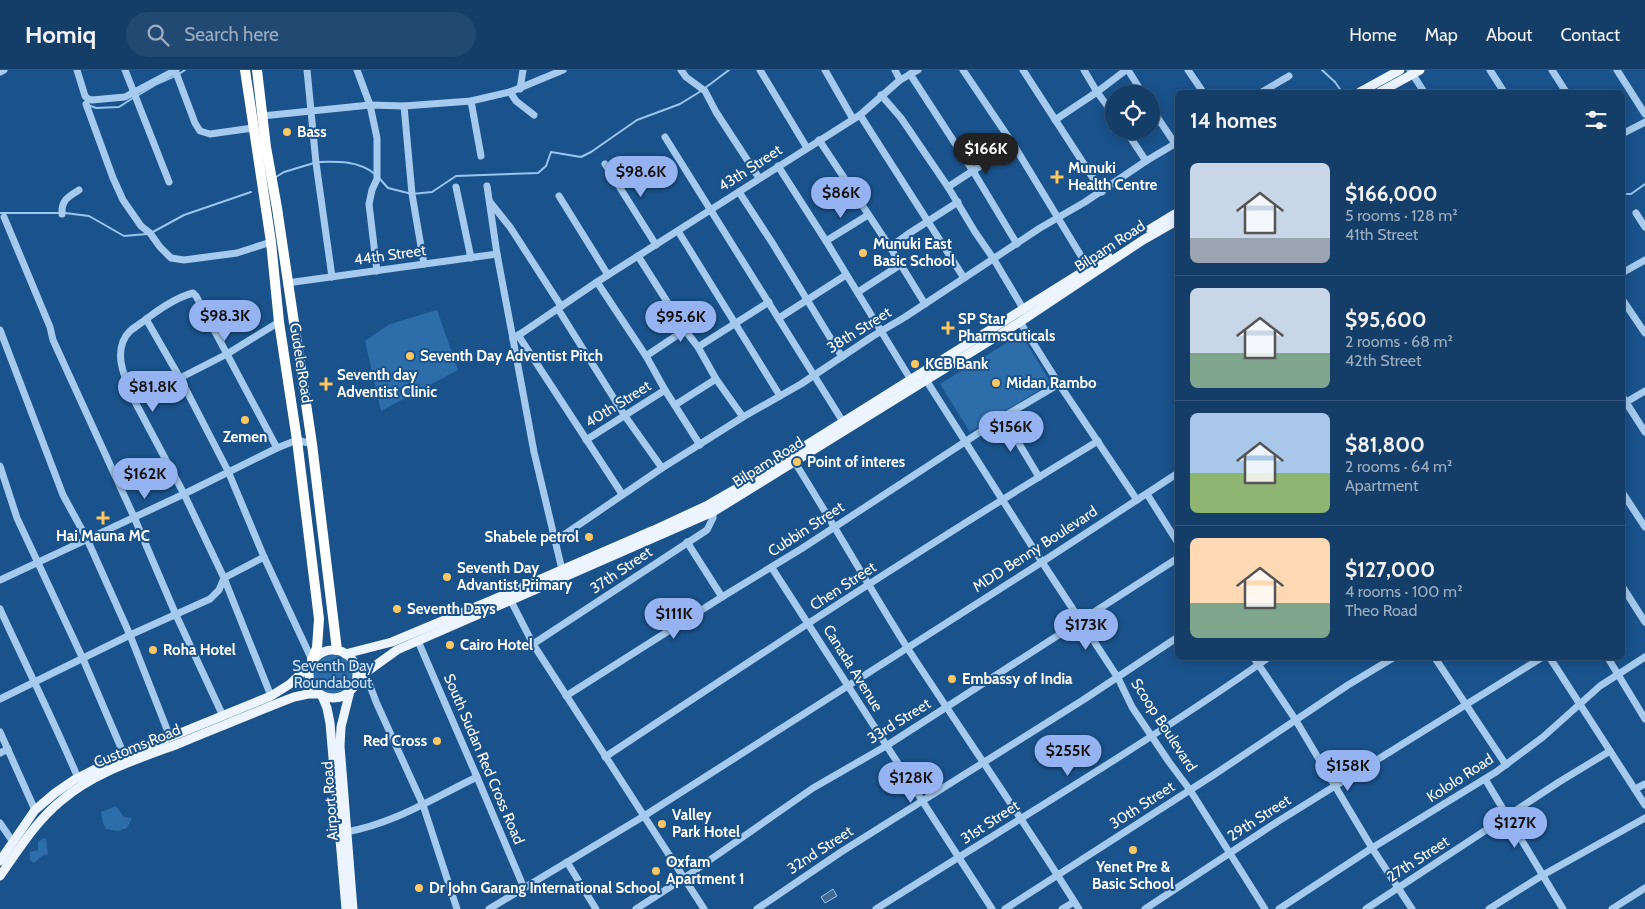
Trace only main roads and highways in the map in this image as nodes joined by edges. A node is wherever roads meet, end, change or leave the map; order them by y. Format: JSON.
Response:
{"nodes":[{"id":1,"x":245,"y":70,"type":"edge"},
{"id":2,"x":257,"y":70,"type":"edge"},
{"id":3,"x":1396,"y":71,"type":"edge"},
{"id":4,"x":1414,"y":71,"type":"edge"},
{"id":5,"x":1400,"y":81,"type":"junction"},
{"id":6,"x":1363,"y":90,"type":"edge"},
{"id":7,"x":1384,"y":90,"type":"edge"},
{"id":8,"x":1175,"y":214,"type":"edge"},
{"id":9,"x":1175,"y":222,"type":"edge"},
{"id":10,"x":846,"y":426,"type":"junction"},
{"id":11,"x":563,"y":574,"type":"junction"},
{"id":12,"x":341,"y":652,"type":"junction"},
{"id":13,"x":311,"y":663,"type":"junction"},
{"id":14,"x":352,"y":690,"type":"junction"},
{"id":15,"x":321,"y":695,"type":"junction"},
{"id":16,"x":0,"y":861,"type":"edge"},
{"id":17,"x":0,"y":876,"type":"edge"},
{"id":18,"x":346,"y":909,"type":"edge"},
{"id":19,"x":353,"y":909,"type":"edge"}],
"edges":[{"from":1,"to":13,"type":"highway","name":"Gudele Road"},
{"from":2,"to":12,"type":"highway","name":"Gudele Road"},
{"from":3,"to":5,"type":"main road"},
{"from":3,"to":6,"type":"main road"},
{"from":4,"to":5,"type":"main road"},
{"from":5,"to":7,"type":"main road"},
{"from":8,"to":10,"type":"main road","name":"Bilpam Road"},
{"from":9,"to":10,"type":"main road","name":"Bilpam Road"},
{"from":10,"to":11,"type":"main road","name":"Bilpam Road"},
{"from":10,"to":11,"type":"main road","name":"Bilpam Road"},
{"from":11,"to":12,"type":"main road","name":"Bilpam Road"},
{"from":11,"to":14,"type":"main road","name":"Bilpam Road"},
{"from":12,"to":13,"type":"main road"},
{"from":12,"to":14,"type":"main road"},
{"from":13,"to":15,"type":"main road"},
{"from":13,"to":16,"type":"main road","name":"Customs Road"},
{"from":14,"to":15,"type":"main road"},
{"from":14,"to":19,"type":"main road","name":"Airport Road"},
{"from":15,"to":17,"type":"main road","name":"Customs Road"},
{"from":15,"to":18,"type":"main road","name":"Airport Road"}]}
